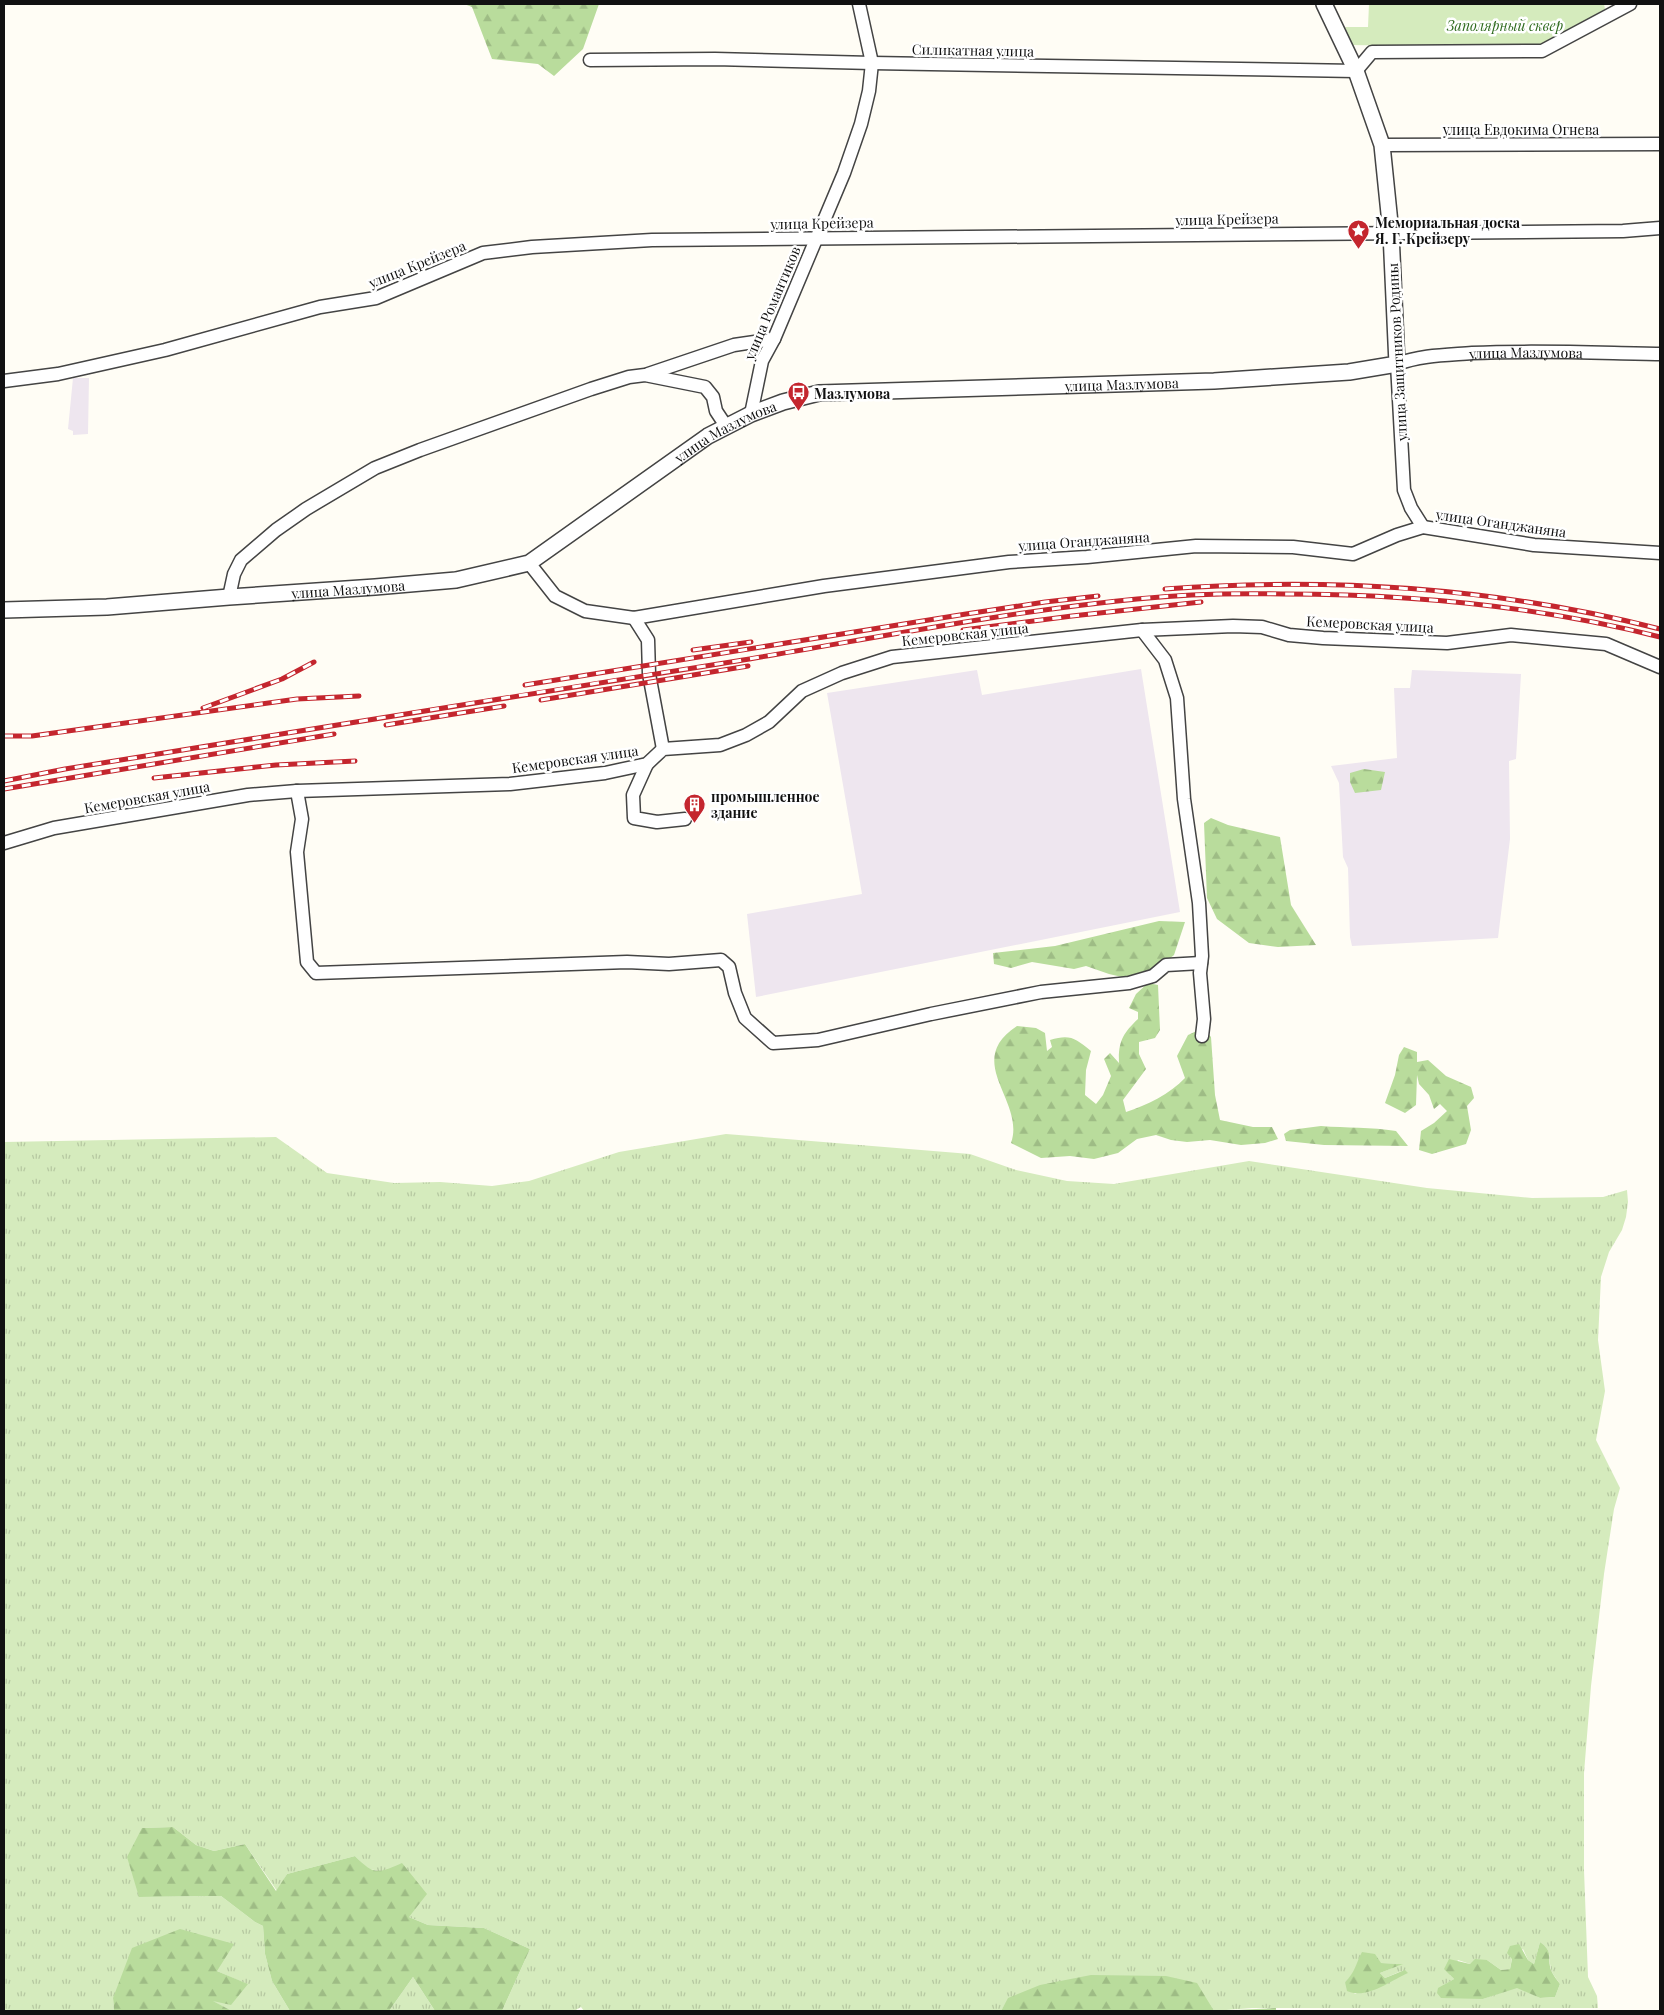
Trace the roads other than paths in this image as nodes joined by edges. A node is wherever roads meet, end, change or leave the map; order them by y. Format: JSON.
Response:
{"nodes":[{"id":1,"x":859,"y":4,"type":"edge"},
{"id":2,"x":1324,"y":4,"type":"edge"},
{"id":3,"x":1630,"y":4,"type":"edge"},
{"id":4,"x":590,"y":60,"type":"dead end"},
{"id":5,"x":872,"y":63,"type":"junction"},
{"id":6,"x":1356,"y":71,"type":"junction"},
{"id":7,"x":1382,"y":144,"type":"junction"},
{"id":8,"x":1660,"y":144,"type":"edge"},
{"id":9,"x":1660,"y":228,"type":"edge"},
{"id":10,"x":1391,"y":233,"type":"junction"},
{"id":11,"x":815,"y":239,"type":"junction"},
{"id":12,"x":774,"y":339,"type":"junction"},
{"id":13,"x":1660,"y":354,"type":"edge"},
{"id":14,"x":1397,"y":364,"type":"junction"},
{"id":15,"x":645,"y":375,"type":"junction"},
{"id":16,"x":4,"y":381,"type":"edge"},
{"id":17,"x":750,"y":414,"type":"junction"},
{"id":18,"x":726,"y":426,"type":"junction"},
{"id":19,"x":1423,"y":527,"type":"junction"},
{"id":20,"x":1660,"y":552,"type":"edge"},
{"id":21,"x":529,"y":562,"type":"junction"},
{"id":22,"x":229,"y":597,"type":"junction"},
{"id":23,"x":4,"y":610,"type":"edge"},
{"id":24,"x":634,"y":618,"type":"junction"},
{"id":25,"x":1142,"y":630,"type":"junction"},
{"id":26,"x":1660,"y":667,"type":"edge"},
{"id":27,"x":663,"y":749,"type":"junction"},
{"id":28,"x":647,"y":764,"type":"junction"},
{"id":29,"x":297,"y":791,"type":"junction"},
{"id":30,"x":685,"y":820,"type":"dead end"},
{"id":31,"x":4,"y":843,"type":"edge"},
{"id":32,"x":1201,"y":963,"type":"junction"},
{"id":33,"x":1202,"y":1036,"type":"dead end"}],
"edges":[{"from":1,"to":5,"type":"street","name":"улица Романтиков"},
{"from":2,"to":6,"type":"street","name":"улица Защитников Родины"},
{"from":3,"to":6,"type":"street"},
{"from":4,"to":5,"type":"street","name":"Силикатная улица"},
{"from":5,"to":6,"type":"street","name":"Силикатная улица"},
{"from":5,"to":11,"type":"street","name":"улица Романтиков"},
{"from":6,"to":7,"type":"street","name":"улица Защитников Родины"},
{"from":7,"to":8,"type":"street","name":"улица Евдокима Огнева"},
{"from":7,"to":10,"type":"street","name":"улица Защитников Родины"},
{"from":9,"to":10,"type":"street","name":"улица Крейзера"},
{"from":10,"to":11,"type":"street","name":"улица Крейзера"},
{"from":10,"to":14,"type":"street","name":"улица Защитников Родины"},
{"from":11,"to":12,"type":"street","name":"улица Романтиков"},
{"from":11,"to":16,"type":"street","name":"улица Крейзера"},
{"from":12,"to":15,"type":"street"},
{"from":12,"to":17,"type":"street","name":"улица Романтиков"},
{"from":13,"to":14,"type":"street","name":"улица Мазлумова"},
{"from":14,"to":17,"type":"street","name":"улица Мазлумова"},
{"from":14,"to":19,"type":"street","name":"улица Защитников Родины"},
{"from":15,"to":18,"type":"street"},
{"from":15,"to":22,"type":"street"},
{"from":17,"to":18,"type":"street","name":"улица Мазлумова"},
{"from":18,"to":21,"type":"street","name":"улица Мазлумова"},
{"from":19,"to":20,"type":"street","name":"улица Оганджаняна"},
{"from":19,"to":24,"type":"street","name":"улица Оганджаняна"},
{"from":21,"to":22,"type":"street","name":"улица Мазлумова"},
{"from":21,"to":24,"type":"street","name":"улица Оганджаняна"},
{"from":22,"to":23,"type":"street","name":"улица Мазлумова"},
{"from":24,"to":27,"type":"street"},
{"from":25,"to":26,"type":"street","name":"Кемеровская улица"},
{"from":25,"to":27,"type":"street","name":"Кемеровская улица"},
{"from":25,"to":32,"type":"street"},
{"from":27,"to":28,"type":"street","name":"Кемеровская улица"},
{"from":28,"to":29,"type":"street","name":"Кемеровская улица"},
{"from":28,"to":30,"type":"street"},
{"from":29,"to":31,"type":"street","name":"Кемеровская улица"},
{"from":29,"to":32,"type":"street"},
{"from":32,"to":33,"type":"street"}]}
